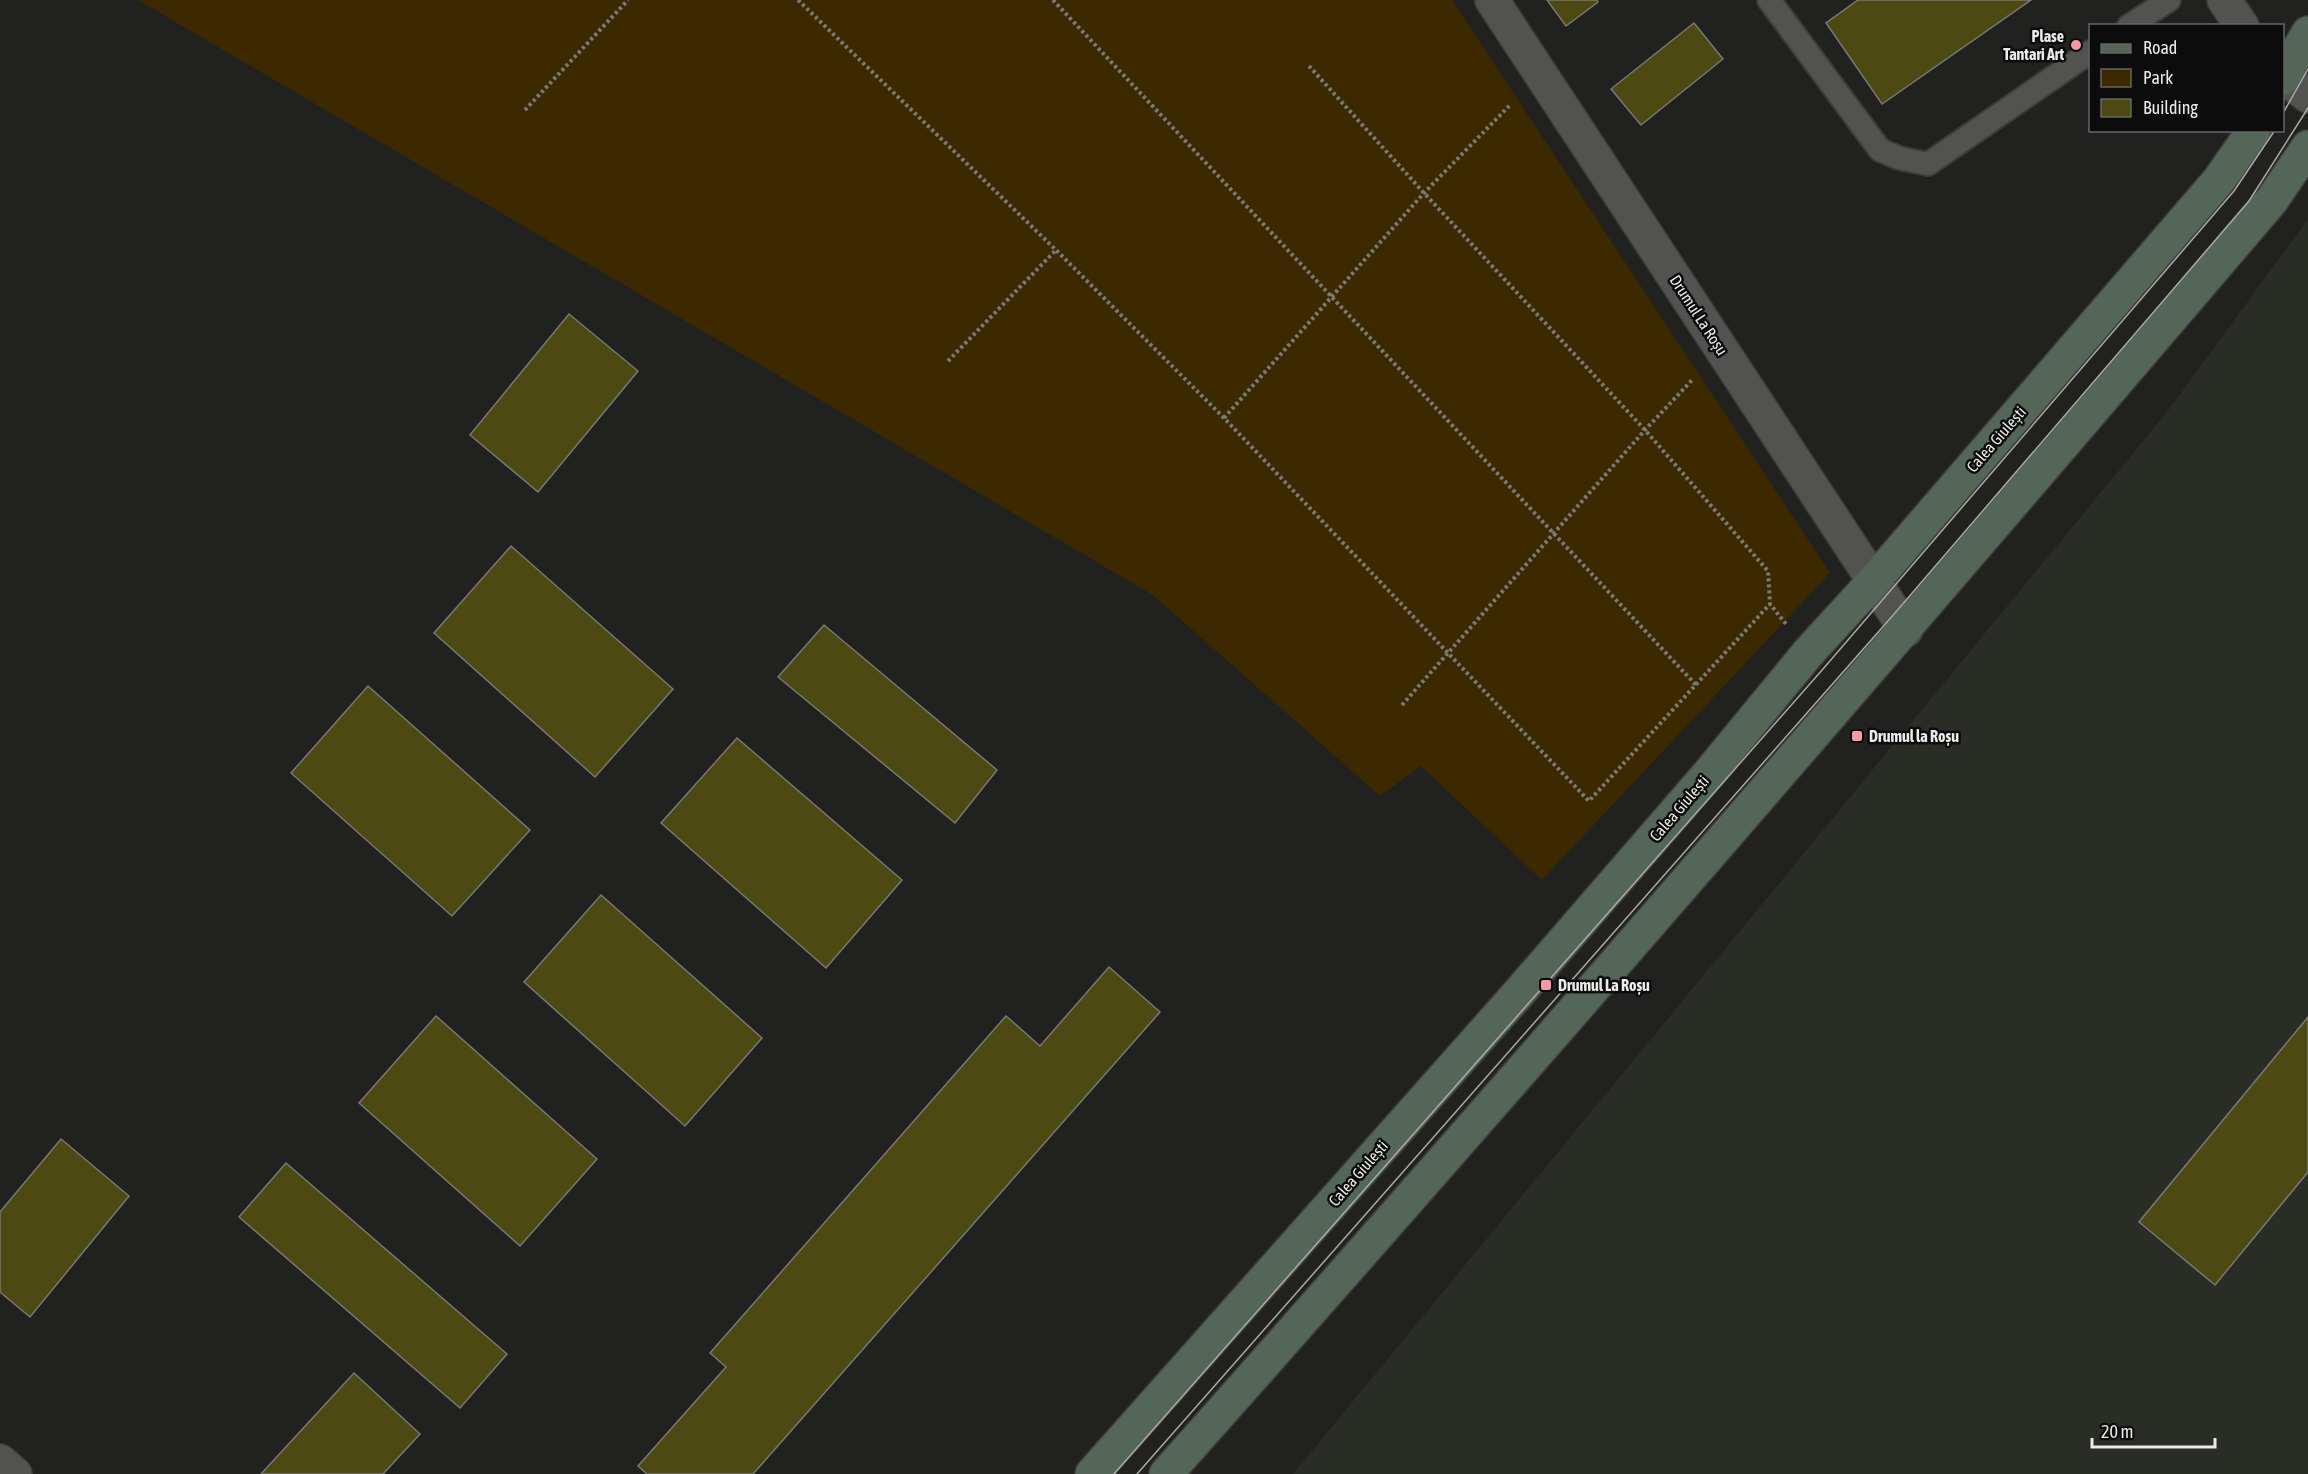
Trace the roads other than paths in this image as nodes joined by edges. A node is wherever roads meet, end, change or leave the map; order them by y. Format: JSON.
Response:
{"nodes":[{"id":1,"x":1492,"y":0,"type":"edge"},
{"id":2,"x":1769,"y":0,"type":"edge"},
{"id":3,"x":2169,"y":0,"type":"edge"},
{"id":4,"x":2224,"y":0,"type":"edge"},
{"id":5,"x":2132,"y":24,"type":"edge"},
{"id":6,"x":2241,"y":24,"type":"edge"},
{"id":7,"x":2308,"y":33,"type":"edge"},
{"id":8,"x":2089,"y":53,"type":"edge"},
{"id":9,"x":2289,"y":82,"type":"edge"},
{"id":10,"x":2252,"y":132,"type":"edge"},
{"id":11,"x":2308,"y":147,"type":"edge"},
{"id":12,"x":1873,"y":582,"type":"junction"},
{"id":13,"x":1906,"y":630,"type":"junction"},
{"id":14,"x":0,"y":1461,"type":"edge"},
{"id":15,"x":15,"y":1474,"type":"edge"},
{"id":16,"x":1092,"y":1474,"type":"edge"},
{"id":17,"x":1166,"y":1474,"type":"edge"}],
"edges":[{"from":1,"to":12,"type":"street","name":"Drumul La Roșu"},
{"from":2,"to":8,"type":"lane"},
{"from":3,"to":5,"type":"lane"},
{"from":4,"to":6,"type":"street"},
{"from":7,"to":9,"type":"main road"},
{"from":10,"to":12,"type":"main road","name":"Calea Giulești"},
{"from":11,"to":13,"type":"main road"},
{"from":12,"to":13,"type":"street","name":"Drumul La Roșu"},
{"from":12,"to":16,"type":"main road","name":"Calea Giulești"},
{"from":13,"to":17,"type":"main road"},
{"from":14,"to":15,"type":"street"}]}
